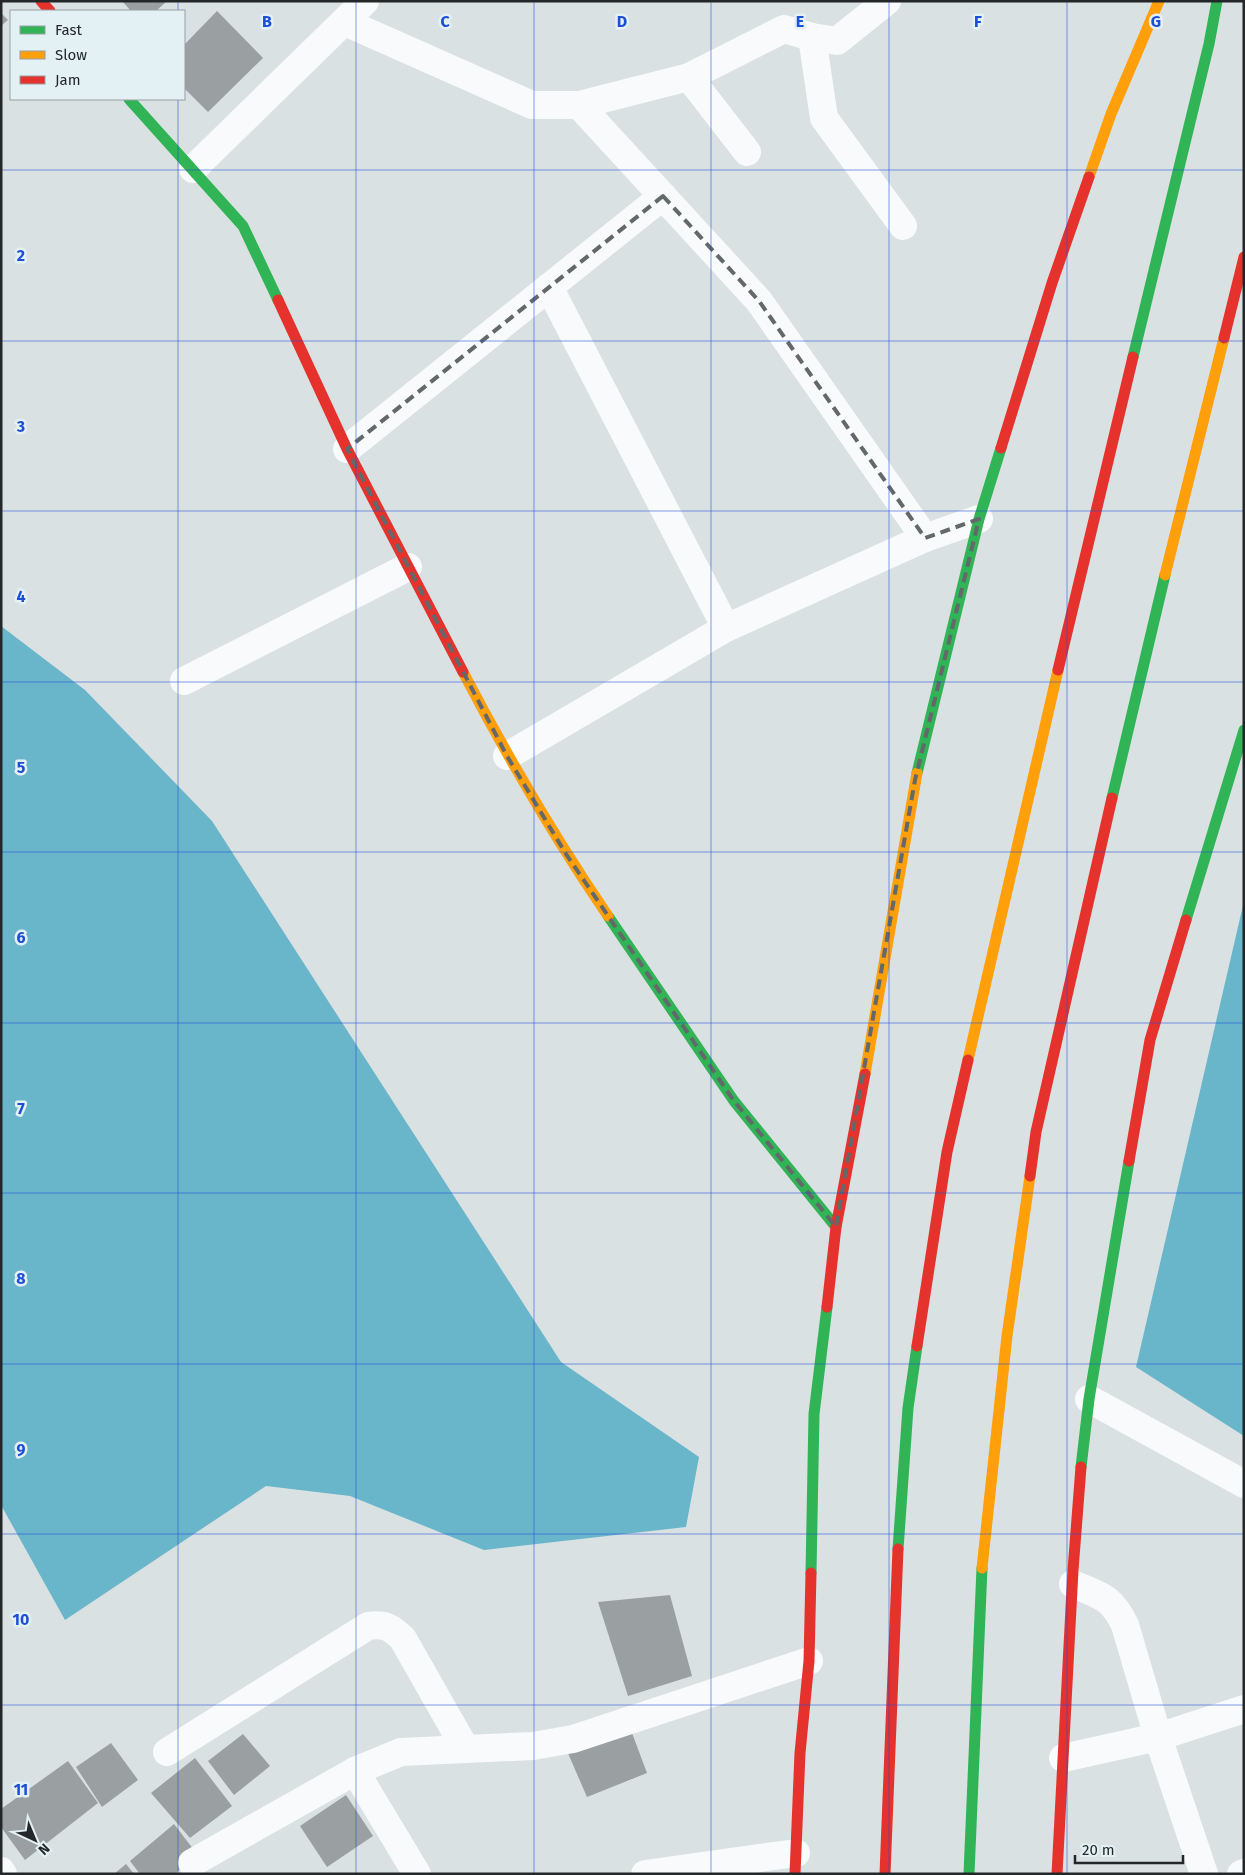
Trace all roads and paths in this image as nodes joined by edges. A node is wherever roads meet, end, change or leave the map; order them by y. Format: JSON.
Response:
{"nodes":[{"id":1,"x":365,"y":1,"type":"edge"},
{"id":2,"x":887,"y":1,"type":"edge"},
{"id":3,"x":1160,"y":1,"type":"edge"},
{"id":4,"x":1216,"y":1,"type":"edge"},
{"id":5,"x":345,"y":22,"type":"junction"},
{"id":6,"x":812,"y":38,"type":"junction"},
{"id":7,"x":689,"y":77,"type":"junction"},
{"id":8,"x":130,"y":100,"type":"edge"},
{"id":9,"x":579,"y":105,"type":"junction"},
{"id":10,"x":747,"y":152,"type":"dead end"},
{"id":11,"x":193,"y":169,"type":"junction"},
{"id":12,"x":663,"y":196,"type":"junction"},
{"id":13,"x":903,"y":226,"type":"dead end"},
{"id":14,"x":1244,"y":257,"type":"edge"},
{"id":15,"x":549,"y":287,"type":"junction"},
{"id":16,"x":347,"y":449,"type":"junction"},
{"id":17,"x":979,"y":518,"type":"junction"},
{"id":18,"x":925,"y":538,"type":"junction"},
{"id":19,"x":408,"y":567,"type":"junction"},
{"id":20,"x":726,"y":628,"type":"junction"},
{"id":21,"x":184,"y":682,"type":"dead end"},
{"id":22,"x":1244,"y":730,"type":"edge"},
{"id":23,"x":507,"y":756,"type":"junction"},
{"id":24,"x":836,"y":1227,"type":"junction"},
{"id":25,"x":1089,"y":1399,"type":"junction"},
{"id":26,"x":1244,"y":1484,"type":"edge"},
{"id":27,"x":1073,"y":1577,"type":"junction"},
{"id":28,"x":809,"y":1661,"type":"junction"},
{"id":29,"x":1244,"y":1709,"type":"edge"},
{"id":30,"x":1158,"y":1738,"type":"junction"},
{"id":31,"x":465,"y":1748,"type":"junction"},
{"id":32,"x":167,"y":1752,"type":"dead end"},
{"id":33,"x":1063,"y":1758,"type":"junction"},
{"id":34,"x":356,"y":1771,"type":"junction"},
{"id":35,"x":192,"y":1863,"type":"dead end"},
{"id":36,"x":796,"y":1864,"type":"edge"},
{"id":37,"x":417,"y":1874,"type":"edge"},
{"id":38,"x":645,"y":1874,"type":"edge"},
{"id":39,"x":885,"y":1874,"type":"edge"},
{"id":40,"x":969,"y":1874,"type":"edge"},
{"id":41,"x":1056,"y":1874,"type":"edge"},
{"id":42,"x":1204,"y":1874,"type":"edge"}],
"edges":[{"from":1,"to":5,"type":"street"},
{"from":2,"to":6,"type":"street"},
{"from":3,"to":17,"type":"main road"},
{"from":4,"to":39,"type":"main road"},
{"from":5,"to":9,"type":"street"},
{"from":5,"to":11,"type":"street"},
{"from":6,"to":7,"type":"street"},
{"from":6,"to":13,"type":"street"},
{"from":7,"to":9,"type":"street"},
{"from":7,"to":10,"type":"street"},
{"from":8,"to":11,"type":"main road"},
{"from":9,"to":12,"type":"street"},
{"from":11,"to":16,"type":"main road"},
{"from":12,"to":15,"type":"street"},
{"from":12,"to":18,"type":"street"},
{"from":14,"to":40,"type":"main road"},
{"from":15,"to":16,"type":"street"},
{"from":15,"to":20,"type":"street"},
{"from":16,"to":19,"type":"main road"},
{"from":17,"to":18,"type":"street"},
{"from":17,"to":24,"type":"main road"},
{"from":18,"to":20,"type":"street"},
{"from":19,"to":21,"type":"street"},
{"from":19,"to":23,"type":"main road"},
{"from":20,"to":23,"type":"street"},
{"from":22,"to":25,"type":"main road"},
{"from":23,"to":24,"type":"main road"},
{"from":24,"to":28,"type":"main road"},
{"from":25,"to":26,"type":"street"},
{"from":25,"to":27,"type":"main road"},
{"from":27,"to":30,"type":"street"},
{"from":27,"to":33,"type":"main road"},
{"from":28,"to":31,"type":"street"},
{"from":28,"to":36,"type":"main road"},
{"from":29,"to":30,"type":"street"},
{"from":30,"to":33,"type":"street"},
{"from":30,"to":42,"type":"street"},
{"from":31,"to":32,"type":"street"},
{"from":31,"to":34,"type":"street"},
{"from":33,"to":41,"type":"main road"},
{"from":34,"to":35,"type":"street"},
{"from":34,"to":37,"type":"street"},
{"from":36,"to":38,"type":"street"}]}
